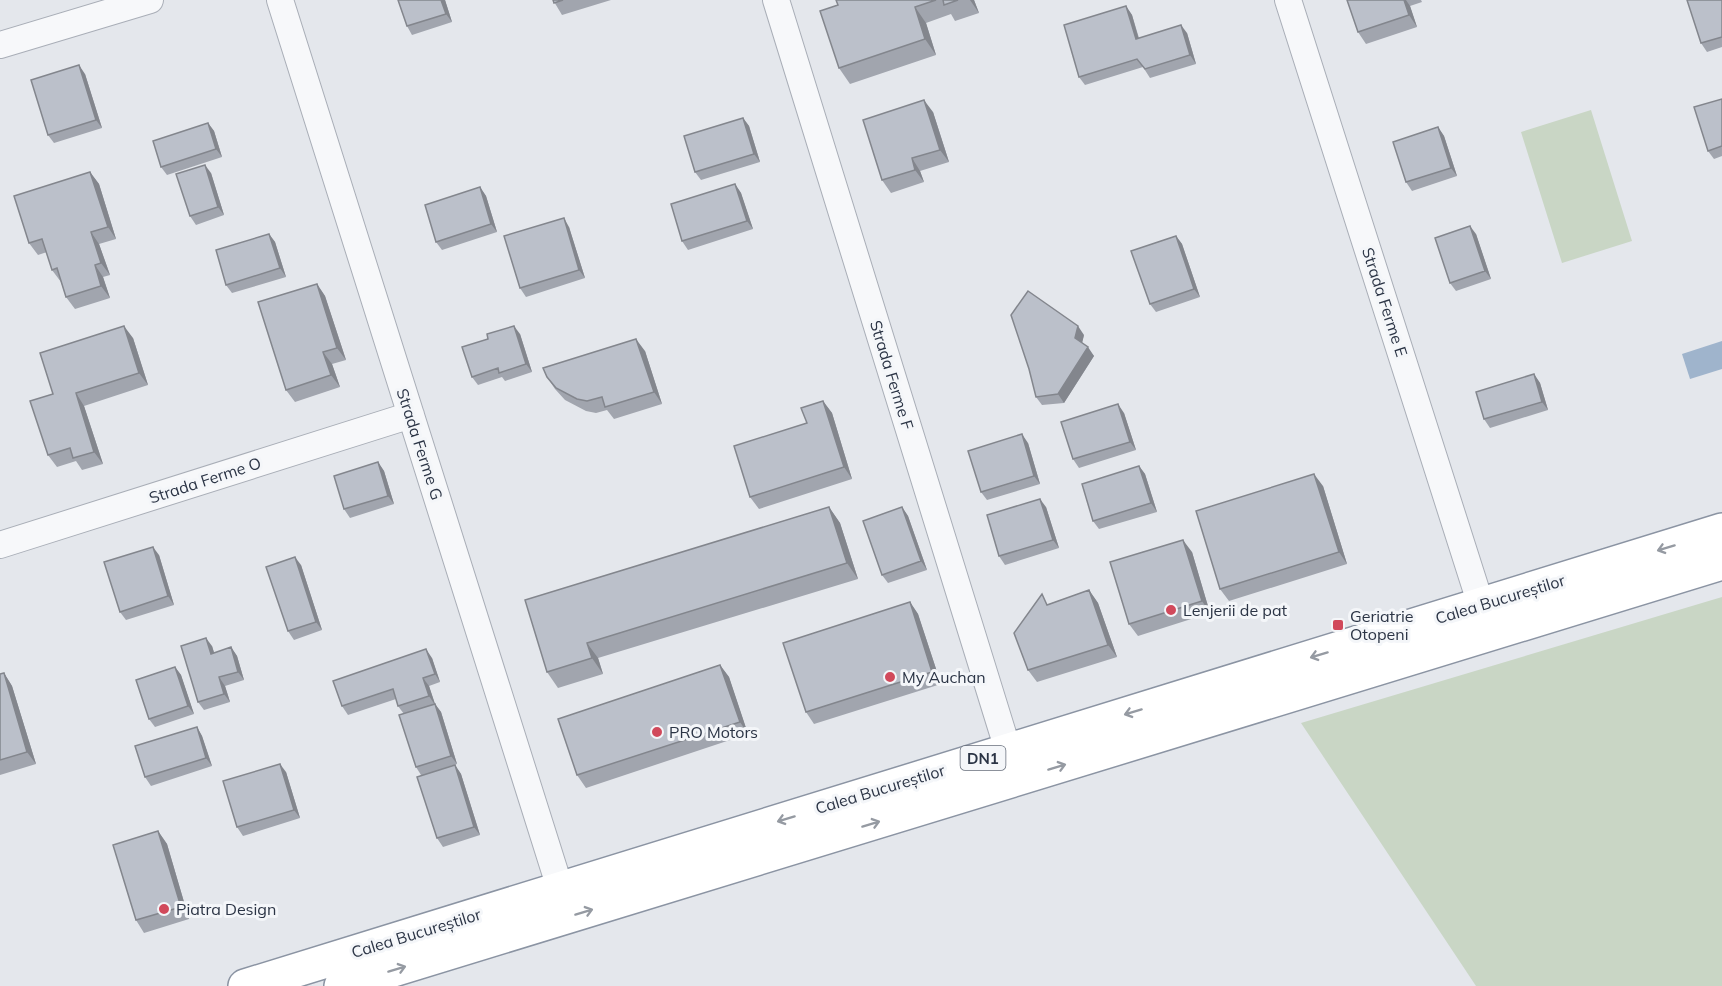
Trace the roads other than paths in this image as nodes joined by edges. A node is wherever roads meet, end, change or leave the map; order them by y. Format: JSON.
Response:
{"nodes":[{"id":1,"x":150,"y":0,"type":"edge"},
{"id":2,"x":280,"y":0,"type":"edge"},
{"id":3,"x":776,"y":0,"type":"edge"},
{"id":4,"x":1288,"y":0,"type":"edge"},
{"id":5,"x":0,"y":45,"type":"edge"},
{"id":6,"x":411,"y":415,"type":"junction"},
{"id":7,"x":1722,"y":530,"type":"edge"},
{"id":8,"x":0,"y":545,"type":"edge"},
{"id":9,"x":1722,"y":563,"type":"edge"},
{"id":10,"x":1481,"y":605,"type":"junction"},
{"id":11,"x":1008,"y":750,"type":"junction"},
{"id":12,"x":560,"y":888,"type":"junction"},
{"id":13,"x":358,"y":984,"type":"edge"},
{"id":14,"x":245,"y":986,"type":"edge"}],
"edges":[{"from":1,"to":5,"type":"street"},
{"from":2,"to":6,"type":"street","name":"Strada Ferme G"},
{"from":3,"to":11,"type":"street","name":"Strada Ferme F"},
{"from":4,"to":10,"type":"street","name":"Strada Ferme E"},
{"from":6,"to":8,"type":"street","name":"Strada Ferme O"},
{"from":6,"to":12,"type":"street","name":"Strada Ferme G"},
{"from":7,"to":10,"type":"highway","name":"Calea Bucureștilor","number":"DN1","one_way":true},
{"from":13,"to":9,"type":"highway","name":"Calea Bucureștilor","number":"DN1","one_way":true},
{"from":10,"to":11,"type":"highway","name":"Calea Bucureștilor","number":"DN1","one_way":true},
{"from":11,"to":12,"type":"highway","name":"Calea Bucureștilor","number":"DN1","one_way":true},
{"from":12,"to":14,"type":"highway","name":"Calea Bucureștilor","number":"DN1"}]}
